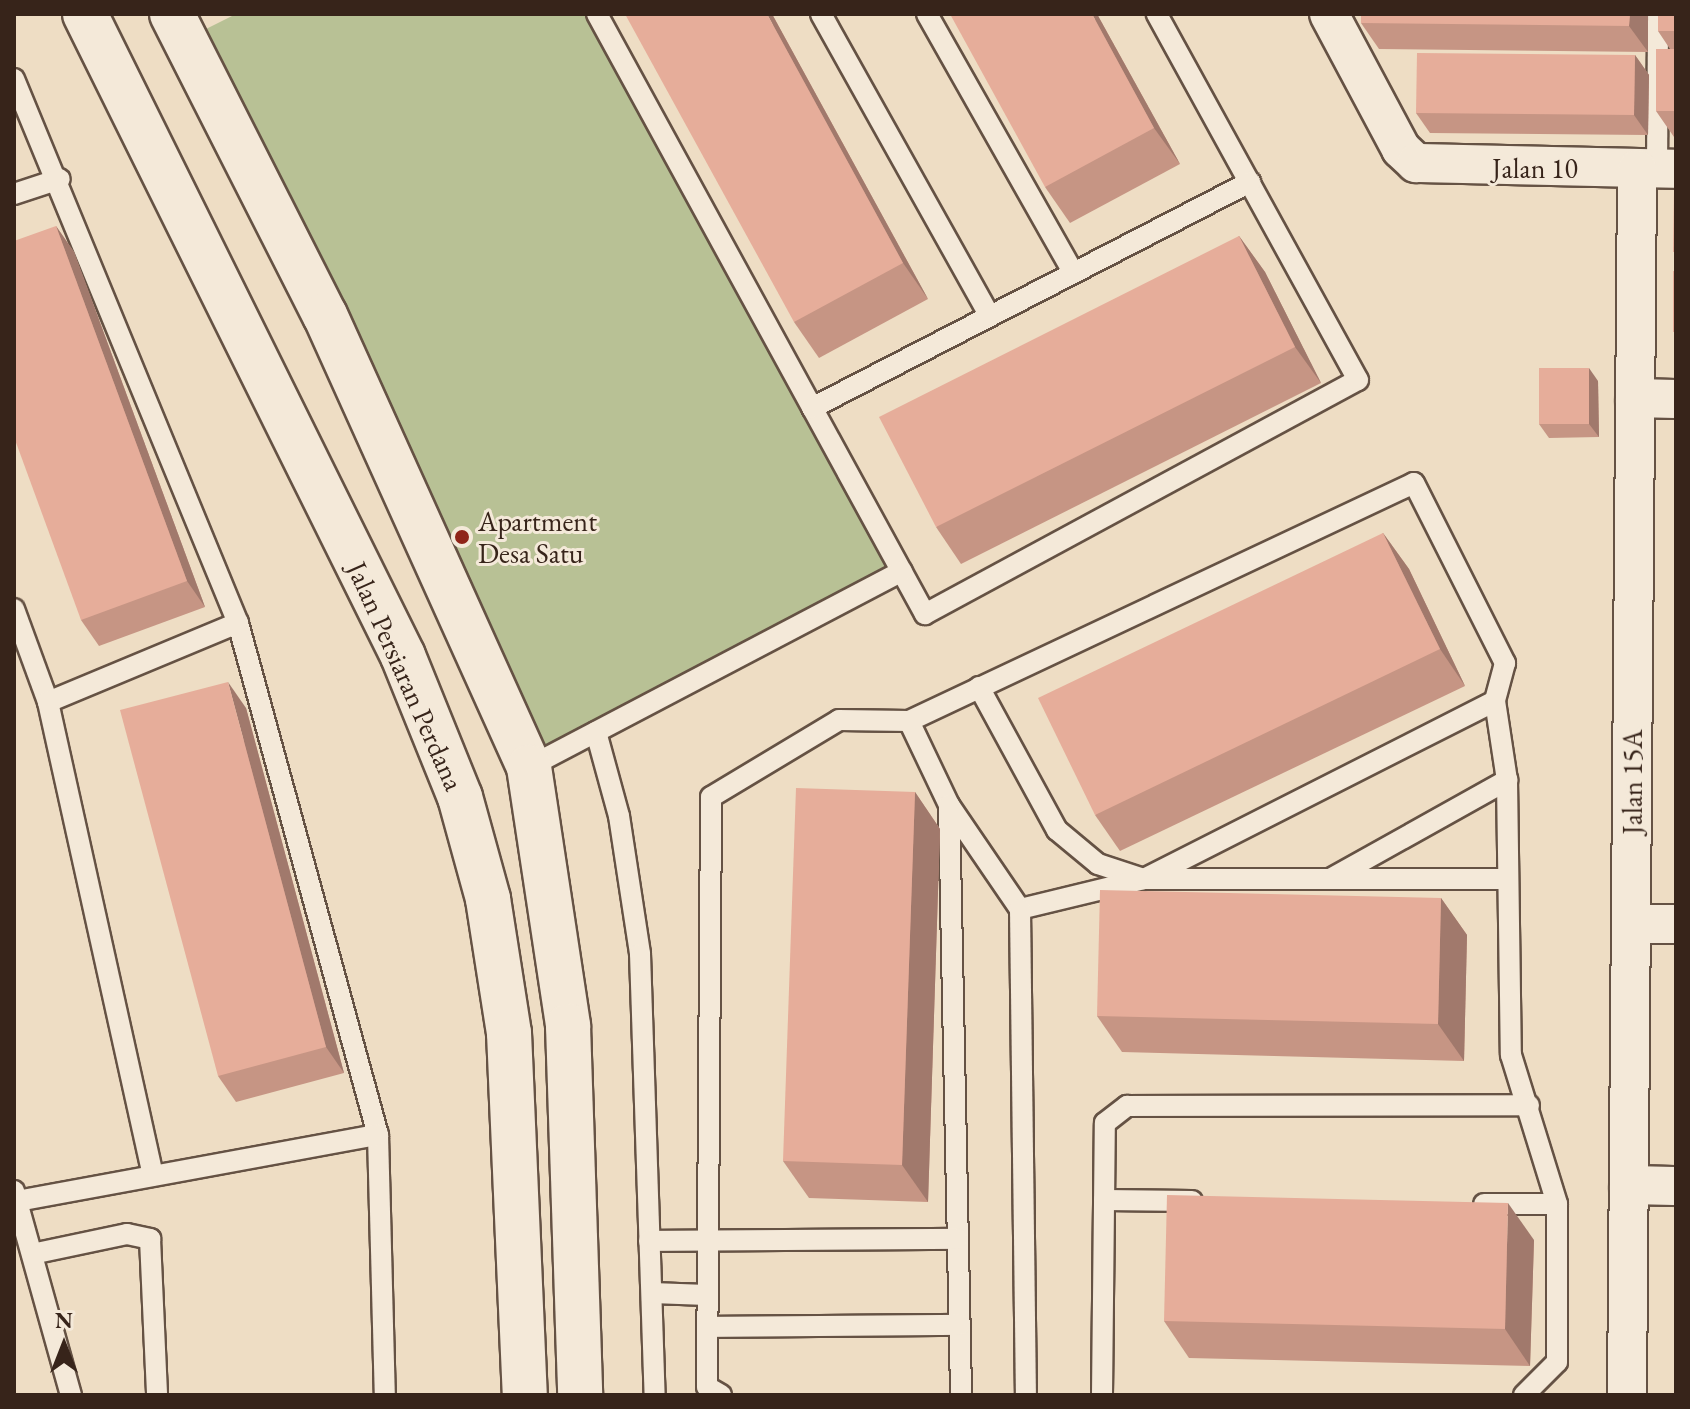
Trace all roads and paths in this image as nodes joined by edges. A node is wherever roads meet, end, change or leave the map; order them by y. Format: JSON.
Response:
{"nodes":[{"id":1,"x":85,"y":14,"type":"edge"},
{"id":2,"x":172,"y":14,"type":"edge"},
{"id":3,"x":597,"y":14,"type":"edge"},
{"id":4,"x":821,"y":14,"type":"edge"},
{"id":5,"x":927,"y":14,"type":"edge"},
{"id":6,"x":1157,"y":14,"type":"edge"},
{"id":7,"x":1329,"y":14,"type":"edge"},
{"id":8,"x":1658,"y":14,"type":"edge"},
{"id":9,"x":14,"y":79,"type":"edge"},
{"id":10,"x":22,"y":120,"type":"edge"},
{"id":11,"x":1657,"y":169,"type":"edge"},
{"id":12,"x":60,"y":179,"type":"junction"},
{"id":13,"x":1250,"y":182,"type":"junction"},
{"id":14,"x":14,"y":194,"type":"edge"},
{"id":15,"x":1072,"y":270,"type":"junction"},
{"id":16,"x":989,"y":314,"type":"junction"},
{"id":17,"x":1635,"y":398,"type":"junction"},
{"id":18,"x":1676,"y":399,"type":"edge"},
{"id":19,"x":812,"y":408,"type":"junction"},
{"id":20,"x":902,"y":571,"type":"junction"},
{"id":21,"x":14,"y":609,"type":"edge"},
{"id":22,"x":238,"y":623,"type":"junction"},
{"id":23,"x":979,"y":687,"type":"junction"},
{"id":24,"x":1495,"y":701,"type":"junction"},
{"id":25,"x":48,"y":702,"type":"junction"},
{"id":26,"x":909,"y":721,"type":"junction"},
{"id":27,"x":596,"y":732,"type":"junction"},
{"id":28,"x":529,"y":767,"type":"junction"},
{"id":29,"x":1507,"y":780,"type":"junction"},
{"id":30,"x":949,"y":805,"type":"junction"},
{"id":31,"x":1144,"y":879,"type":"junction"},
{"id":32,"x":1506,"y":879,"type":"junction"},
{"id":33,"x":1328,"y":880,"type":"junction"},
{"id":34,"x":1020,"y":909,"type":"junction"},
{"id":35,"x":1631,"y":924,"type":"junction"},
{"id":36,"x":1676,"y":924,"type":"edge"},
{"id":37,"x":1529,"y":1105,"type":"junction"},
{"id":38,"x":378,"y":1135,"type":"junction"},
{"id":39,"x":153,"y":1176,"type":"junction"},
{"id":40,"x":1629,"y":1185,"type":"junction"},
{"id":41,"x":1676,"y":1186,"type":"edge"},
{"id":42,"x":16,"y":1196,"type":"edge"},
{"id":43,"x":1104,"y":1200,"type":"junction"},
{"id":44,"x":1213,"y":1201,"type":"edge"},
{"id":45,"x":1463,"y":1203,"type":"edge"},
{"id":46,"x":1557,"y":1204,"type":"junction"},
{"id":47,"x":957,"y":1239,"type":"junction"},
{"id":48,"x":649,"y":1241,"type":"junction"},
{"id":49,"x":706,"y":1242,"type":"junction"},
{"id":50,"x":32,"y":1254,"type":"junction"},
{"id":51,"x":652,"y":1293,"type":"junction"},
{"id":52,"x":707,"y":1295,"type":"junction"},
{"id":53,"x":960,"y":1325,"type":"junction"},
{"id":54,"x":708,"y":1327,"type":"junction"},
{"id":55,"x":71,"y":1395,"type":"edge"},
{"id":56,"x":157,"y":1395,"type":"edge"},
{"id":57,"x":385,"y":1395,"type":"edge"},
{"id":58,"x":525,"y":1395,"type":"edge"},
{"id":59,"x":580,"y":1395,"type":"edge"},
{"id":60,"x":655,"y":1395,"type":"edge"},
{"id":61,"x":721,"y":1395,"type":"edge"},
{"id":62,"x":961,"y":1395,"type":"edge"},
{"id":63,"x":1026,"y":1395,"type":"edge"},
{"id":64,"x":1102,"y":1395,"type":"edge"},
{"id":65,"x":1524,"y":1395,"type":"edge"},
{"id":66,"x":1627,"y":1395,"type":"edge"}],
"edges":[{"from":1,"to":58,"type":"street","name":"Jalan Persiaran Perdana"},
{"from":2,"to":28,"type":"street"},
{"from":3,"to":19,"type":"lane"},
{"from":4,"to":16,"type":"lane"},
{"from":5,"to":15,"type":"lane"},
{"from":6,"to":13,"type":"lane"},
{"from":7,"to":11,"type":"street","name":"Jalan 10"},
{"from":8,"to":11,"type":"lane"},
{"from":9,"to":10,"type":"lane"},
{"from":10,"to":12,"type":"lane"},
{"from":11,"to":17,"type":"street","name":"Jalan 15A"},
{"from":12,"to":14,"type":"lane"},
{"from":12,"to":22,"type":"lane"},
{"from":13,"to":15,"type":"lane"},
{"from":13,"to":20,"type":"lane"},
{"from":15,"to":16,"type":"lane"},
{"from":16,"to":19,"type":"lane"},
{"from":17,"to":18,"type":"street"},
{"from":17,"to":35,"type":"street","name":"Jalan 15A"},
{"from":19,"to":20,"type":"lane"},
{"from":20,"to":27,"type":"lane"},
{"from":21,"to":25,"type":"lane"},
{"from":22,"to":25,"type":"lane"},
{"from":22,"to":38,"type":"lane"},
{"from":23,"to":24,"type":"lane"},
{"from":23,"to":26,"type":"lane"},
{"from":23,"to":31,"type":"lane"},
{"from":24,"to":29,"type":"lane"},
{"from":24,"to":31,"type":"lane"},
{"from":25,"to":39,"type":"lane"},
{"from":26,"to":30,"type":"lane"},
{"from":26,"to":49,"type":"lane"},
{"from":27,"to":28,"type":"lane"},
{"from":27,"to":48,"type":"lane"},
{"from":28,"to":59,"type":"street"},
{"from":29,"to":32,"type":"lane"},
{"from":29,"to":33,"type":"lane"},
{"from":30,"to":34,"type":"lane"},
{"from":30,"to":47,"type":"lane"},
{"from":31,"to":33,"type":"lane"},
{"from":31,"to":34,"type":"lane"},
{"from":32,"to":33,"type":"lane"},
{"from":32,"to":37,"type":"lane"},
{"from":34,"to":63,"type":"lane"},
{"from":35,"to":36,"type":"street"},
{"from":35,"to":40,"type":"street","name":"Jalan 15A"},
{"from":37,"to":43,"type":"lane"},
{"from":37,"to":46,"type":"lane"},
{"from":38,"to":39,"type":"lane"},
{"from":38,"to":57,"type":"lane"},
{"from":39,"to":42,"type":"lane"},
{"from":40,"to":41,"type":"street"},
{"from":40,"to":66,"type":"street","name":"Jalan 15A"},
{"from":42,"to":50,"type":"lane"},
{"from":43,"to":44,"type":"lane"},
{"from":43,"to":64,"type":"lane"},
{"from":45,"to":46,"type":"lane"},
{"from":46,"to":65,"type":"lane"},
{"from":47,"to":49,"type":"lane"},
{"from":47,"to":53,"type":"lane"},
{"from":48,"to":49,"type":"lane"},
{"from":48,"to":51,"type":"lane"},
{"from":49,"to":52,"type":"lane"},
{"from":50,"to":55,"type":"lane"},
{"from":50,"to":56,"type":"lane"},
{"from":51,"to":52,"type":"lane"},
{"from":51,"to":60,"type":"lane"},
{"from":52,"to":54,"type":"lane"},
{"from":53,"to":54,"type":"lane"},
{"from":53,"to":62,"type":"lane"},
{"from":54,"to":61,"type":"lane"}]}
